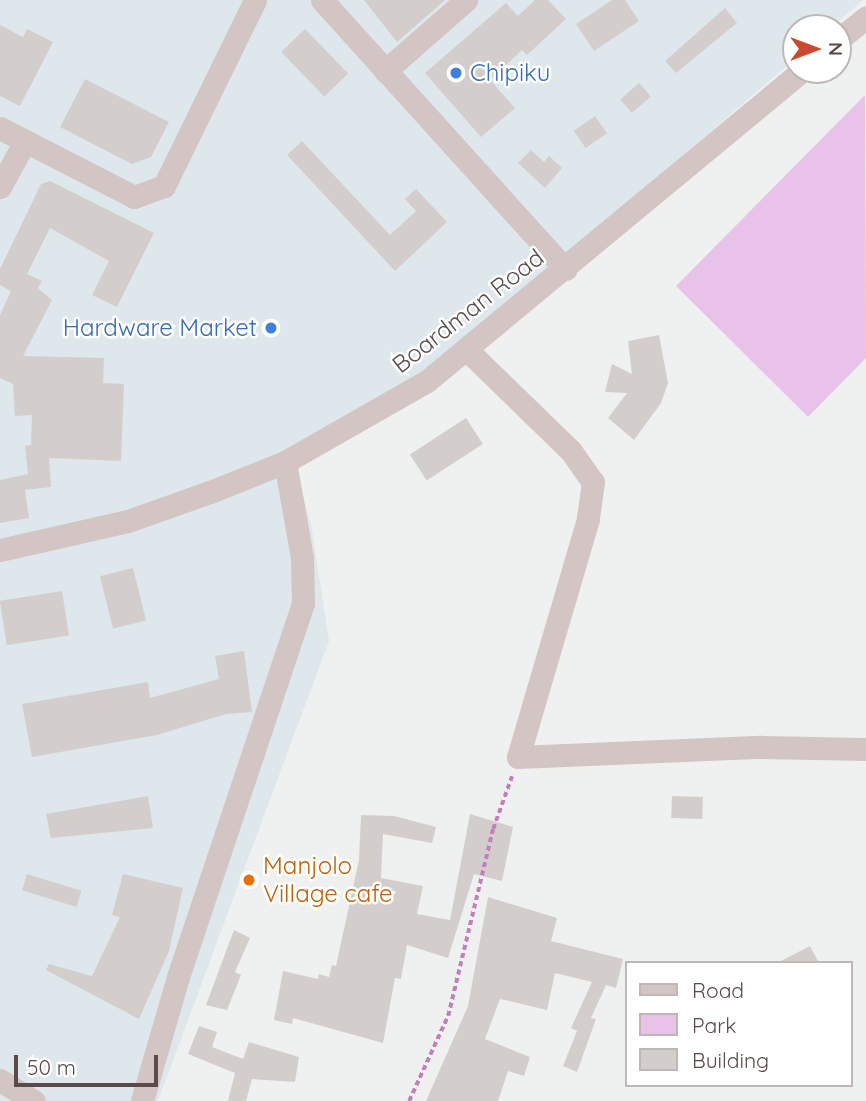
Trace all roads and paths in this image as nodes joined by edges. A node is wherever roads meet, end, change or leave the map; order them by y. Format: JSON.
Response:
{"nodes":[{"id":1,"x":255,"y":0,"type":"edge"},
{"id":2,"x":322,"y":0,"type":"edge"},
{"id":3,"x":466,"y":0,"type":"edge"},
{"id":4,"x":866,"y":17,"type":"edge"},
{"id":5,"x":852,"y":28,"type":"edge"},
{"id":6,"x":384,"y":71,"type":"junction"},
{"id":7,"x":786,"y":84,"type":"edge"},
{"id":8,"x":0,"y":128,"type":"edge"},
{"id":9,"x":25,"y":141,"type":"junction"},
{"id":10,"x":0,"y":187,"type":"edge"},
{"id":11,"x":565,"y":269,"type":"junction"},
{"id":12,"x":467,"y":349,"type":"junction"},
{"id":13,"x":285,"y":462,"type":"junction"},
{"id":14,"x":0,"y":550,"type":"edge"},
{"id":15,"x":866,"y":749,"type":"edge"},
{"id":16,"x":518,"y":757,"type":"junction"},
{"id":17,"x":0,"y":1080,"type":"edge"},
{"id":18,"x":34,"y":1101,"type":"edge"},
{"id":19,"x":142,"y":1101,"type":"edge"},
{"id":20,"x":409,"y":1101,"type":"edge"}],
"edges":[{"from":1,"to":9,"type":"street"},
{"from":2,"to":6,"type":"street"},
{"from":3,"to":6,"type":"street"},
{"from":4,"to":5,"type":"street"},
{"from":6,"to":11,"type":"street"},
{"from":7,"to":11,"type":"street","name":"Boardman Road"},
{"from":8,"to":9,"type":"street"},
{"from":9,"to":10,"type":"street"},
{"from":11,"to":12,"type":"street","name":"Boardman Road"},
{"from":12,"to":13,"type":"street","name":"Boardman Road"},
{"from":12,"to":16,"type":"street"},
{"from":13,"to":14,"type":"street","name":"Boardman Road"},
{"from":13,"to":19,"type":"street"},
{"from":15,"to":16,"type":"street"},
{"from":16,"to":20,"type":"path"},
{"from":17,"to":18,"type":"street"}]}
